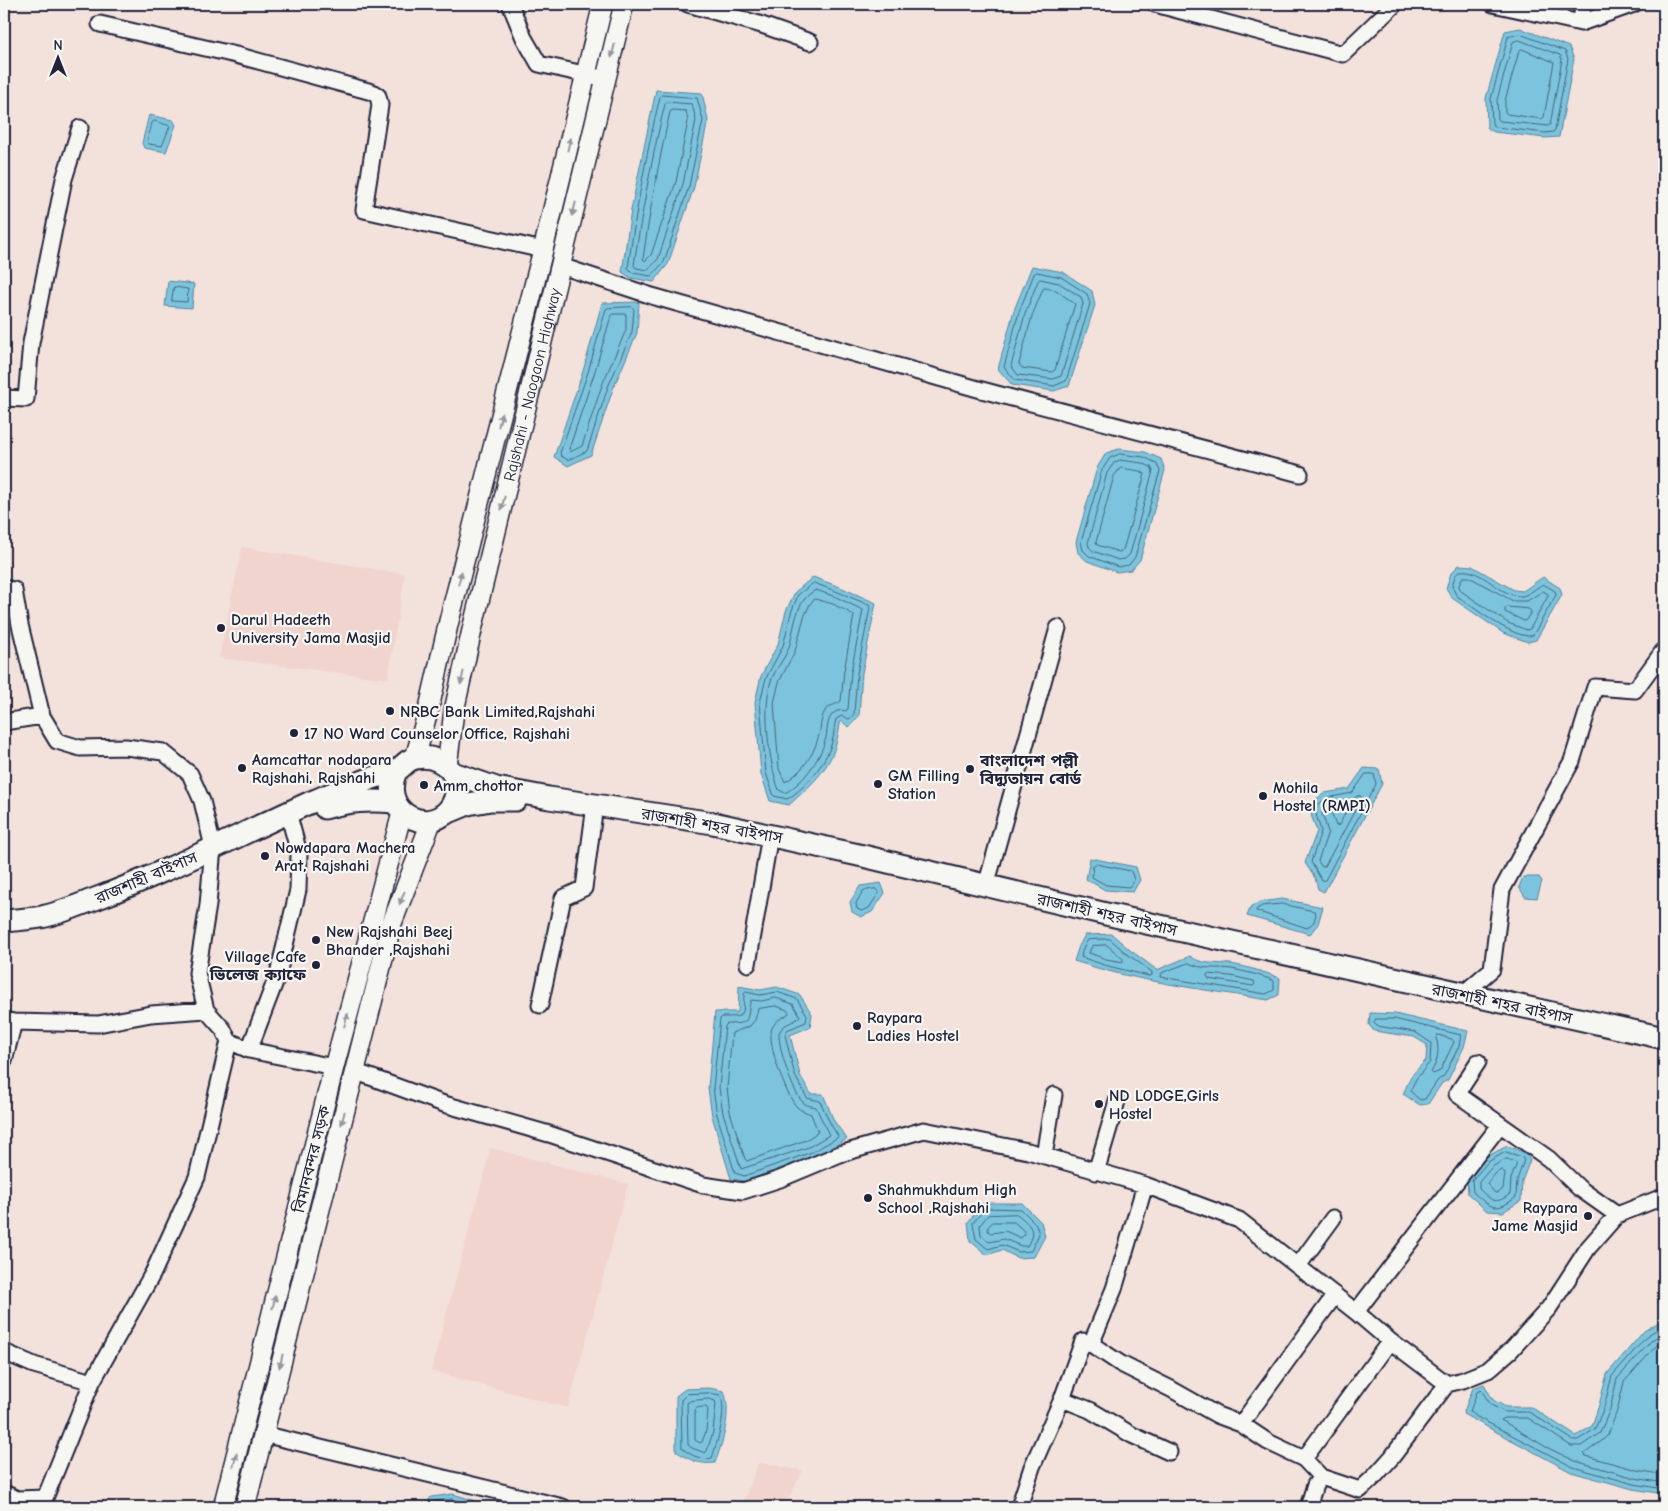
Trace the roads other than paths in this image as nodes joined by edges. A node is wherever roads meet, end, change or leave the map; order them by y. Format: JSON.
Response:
{"nodes":[{"id":1,"x":510,"y":4,"type":"edge"},
{"id":2,"x":603,"y":4,"type":"edge"},
{"id":3,"x":624,"y":4,"type":"edge"},
{"id":4,"x":688,"y":4,"type":"edge"},
{"id":5,"x":1155,"y":4,"type":"edge"},
{"id":6,"x":1395,"y":4,"type":"edge"},
{"id":7,"x":1493,"y":4,"type":"edge"},
{"id":8,"x":1584,"y":4,"type":"edge"},
{"id":9,"x":1634,"y":4,"type":"edge"},
{"id":10,"x":1581,"y":23,"type":"junction"},
{"id":11,"x":100,"y":24,"type":"dead end"},
{"id":12,"x":810,"y":42,"type":"dead end"},
{"id":13,"x":585,"y":75,"type":"junction"},
{"id":14,"x":606,"y":79,"type":"junction"},
{"id":15,"x":80,"y":128,"type":"dead end"},
{"id":16,"x":543,"y":250,"type":"junction"},
{"id":17,"x":561,"y":266,"type":"junction"},
{"id":18,"x":4,"y":398,"type":"edge"},
{"id":19,"x":1300,"y":474,"type":"dead end"},
{"id":20,"x":4,"y":588,"type":"edge"},
{"id":21,"x":1058,"y":628,"type":"dead end"},
{"id":22,"x":1664,"y":650,"type":"edge"},
{"id":23,"x":42,"y":716,"type":"junction"},
{"id":24,"x":4,"y":722,"type":"edge"},
{"id":25,"x":415,"y":758,"type":"junction"},
{"id":26,"x":450,"y":770,"type":"junction"},
{"id":27,"x":396,"y":771,"type":"junction"},
{"id":28,"x":549,"y":798,"type":"junction"},
{"id":29,"x":595,"y":805,"type":"junction"},
{"id":30,"x":398,"y":807,"type":"junction"},
{"id":31,"x":286,"y":816,"type":"junction"},
{"id":32,"x":438,"y":817,"type":"junction"},
{"id":33,"x":770,"y":835,"type":"junction"},
{"id":34,"x":213,"y":848,"type":"junction"},
{"id":35,"x":986,"y":886,"type":"junction"},
{"id":36,"x":4,"y":921,"type":"edge"},
{"id":37,"x":748,"y":964,"type":"dead end"},
{"id":38,"x":1463,"y":994,"type":"junction"},
{"id":39,"x":540,"y":1005,"type":"dead end"},
{"id":40,"x":206,"y":1010,"type":"junction"},
{"id":41,"x":9,"y":1021,"type":"edge"},
{"id":42,"x":1664,"y":1038,"type":"edge"},
{"id":43,"x":229,"y":1041,"type":"junction"},
{"id":44,"x":249,"y":1050,"type":"junction"},
{"id":45,"x":4,"y":1061,"type":"edge"},
{"id":46,"x":1478,"y":1062,"type":"dead end"},
{"id":47,"x":334,"y":1067,"type":"junction"},
{"id":48,"x":354,"y":1071,"type":"junction"},
{"id":49,"x":1054,"y":1094,"type":"dead end"},
{"id":50,"x":1117,"y":1101,"type":"dead end"},
{"id":51,"x":1500,"y":1125,"type":"junction"},
{"id":52,"x":1044,"y":1156,"type":"junction"},
{"id":53,"x":1096,"y":1172,"type":"junction"},
{"id":54,"x":1144,"y":1186,"type":"junction"},
{"id":55,"x":1664,"y":1199,"type":"edge"},
{"id":56,"x":1617,"y":1215,"type":"junction"},
{"id":57,"x":1333,"y":1218,"type":"dead end"},
{"id":58,"x":1298,"y":1266,"type":"junction"},
{"id":59,"x":1335,"y":1295,"type":"junction"},
{"id":60,"x":1356,"y":1312,"type":"junction"},
{"id":61,"x":1390,"y":1341,"type":"junction"},
{"id":62,"x":1092,"y":1344,"type":"junction"},
{"id":63,"x":4,"y":1352,"type":"edge"},
{"id":64,"x":92,"y":1382,"type":"junction"},
{"id":65,"x":1447,"y":1384,"type":"junction"},
{"id":66,"x":1062,"y":1399,"type":"junction"},
{"id":67,"x":1241,"y":1424,"type":"junction"},
{"id":68,"x":263,"y":1434,"type":"junction"},
{"id":69,"x":1170,"y":1452,"type":"dead end"},
{"id":70,"x":1304,"y":1459,"type":"junction"},
{"id":71,"x":1321,"y":1477,"type":"junction"},
{"id":72,"x":4,"y":1493,"type":"edge"},
{"id":73,"x":44,"y":1503,"type":"edge"},
{"id":74,"x":1023,"y":1506,"type":"edge"},
{"id":75,"x":223,"y":1507,"type":"edge"},
{"id":76,"x":244,"y":1507,"type":"edge"},
{"id":77,"x":563,"y":1507,"type":"edge"},
{"id":78,"x":1308,"y":1507,"type":"edge"}],
"edges":[{"from":1,"to":13,"type":"street"},
{"from":2,"to":13,"type":"main road","name":"Rajshahi - Naogaon Highway"},
{"from":3,"to":14,"type":"main road","name":"Rajshahi - Naogaon Highway","one_way":true},
{"from":4,"to":12,"type":"street"},
{"from":5,"to":6,"type":"street"},
{"from":7,"to":10,"type":"street"},
{"from":8,"to":10,"type":"street"},
{"from":9,"to":10,"type":"street"},
{"from":11,"to":16,"type":"street"},
{"from":13,"to":14,"type":"street"},
{"from":16,"to":13,"type":"main road","name":"Rajshahi - Naogaon Highway","one_way":true},
{"from":14,"to":17,"type":"main road","name":"Rajshahi - Naogaon Highway","one_way":true},
{"from":15,"to":18,"type":"street"},
{"from":25,"to":16,"type":"main road","name":"Rajshahi - Naogaon Highway","one_way":true},
{"from":17,"to":19,"type":"street"},
{"from":17,"to":26,"type":"main road","name":"Rajshahi - Naogaon Highway","one_way":true},
{"from":20,"to":23,"type":"street"},
{"from":21,"to":35,"type":"street"},
{"from":22,"to":38,"type":"street"},
{"from":23,"to":24,"type":"street"},
{"from":23,"to":34,"type":"street"},
{"from":25,"to":26,"type":"highway"},
{"from":25,"to":27,"type":"highway"},
{"from":26,"to":28,"type":"highway"},
{"from":26,"to":32,"type":"highway"},
{"from":27,"to":30,"type":"highway"},
{"from":27,"to":31,"type":"highway"},
{"from":28,"to":29,"type":"highway","name":"রাজশাহী শহর বাইপাস"},
{"from":28,"to":32,"type":"highway"},
{"from":29,"to":33,"type":"highway","name":"রাজশাহী শহর বাইপাস"},
{"from":29,"to":39,"type":"street"},
{"from":30,"to":31,"type":"highway"},
{"from":30,"to":32,"type":"highway"},
{"from":47,"to":30,"type":"main road","name":"বিমানবন্দর সড়ক","one_way":true},
{"from":31,"to":34,"type":"highway","name":"রাজশাহী বাইপাস"},
{"from":31,"to":44,"type":"street"},
{"from":32,"to":48,"type":"main road","name":"বিমানবন্দর সড়ক","one_way":true},
{"from":33,"to":35,"type":"highway","name":"রাজশাহী শহর বাইপাস"},
{"from":33,"to":37,"type":"street"},
{"from":34,"to":36,"type":"highway","name":"রাজশাহী বাইপাস"},
{"from":34,"to":40,"type":"street"},
{"from":35,"to":38,"type":"highway","name":"রাজশাহী শহর বাইপাস"},
{"from":38,"to":42,"type":"highway","name":"রাজশাহী শহর বাইপাস"},
{"from":40,"to":41,"type":"street"},
{"from":40,"to":43,"type":"street"},
{"from":41,"to":45,"type":"street"},
{"from":43,"to":44,"type":"street"},
{"from":43,"to":64,"type":"street"},
{"from":44,"to":47,"type":"street"},
{"from":46,"to":51,"type":"street"},
{"from":75,"to":47,"type":"main road","name":"বিমানবন্দর সড়ক","one_way":true},
{"from":48,"to":52,"type":"street"},
{"from":48,"to":68,"type":"main road","name":"বিমানবন্দর সড়ক","one_way":true},
{"from":49,"to":52,"type":"street"},
{"from":50,"to":53,"type":"street"},
{"from":51,"to":56,"type":"street"},
{"from":51,"to":60,"type":"street"},
{"from":52,"to":53,"type":"street"},
{"from":53,"to":54,"type":"street"},
{"from":54,"to":58,"type":"street"},
{"from":54,"to":62,"type":"street"},
{"from":55,"to":56,"type":"street"},
{"from":56,"to":65,"type":"street"},
{"from":57,"to":58,"type":"street"},
{"from":58,"to":59,"type":"street"},
{"from":59,"to":60,"type":"street"},
{"from":59,"to":67,"type":"street"},
{"from":60,"to":61,"type":"street"},
{"from":61,"to":65,"type":"street"},
{"from":61,"to":70,"type":"street"},
{"from":62,"to":66,"type":"street"},
{"from":62,"to":67,"type":"street"},
{"from":63,"to":64,"type":"street"},
{"from":64,"to":73,"type":"street"},
{"from":65,"to":71,"type":"street"},
{"from":66,"to":69,"type":"street"},
{"from":66,"to":74,"type":"street"},
{"from":67,"to":70,"type":"street"},
{"from":68,"to":76,"type":"main road","name":"বিমানবন্দর সড়ক"},
{"from":68,"to":77,"type":"street"},
{"from":70,"to":71,"type":"street"},
{"from":71,"to":78,"type":"street"},
{"from":72,"to":73,"type":"street"}]}
